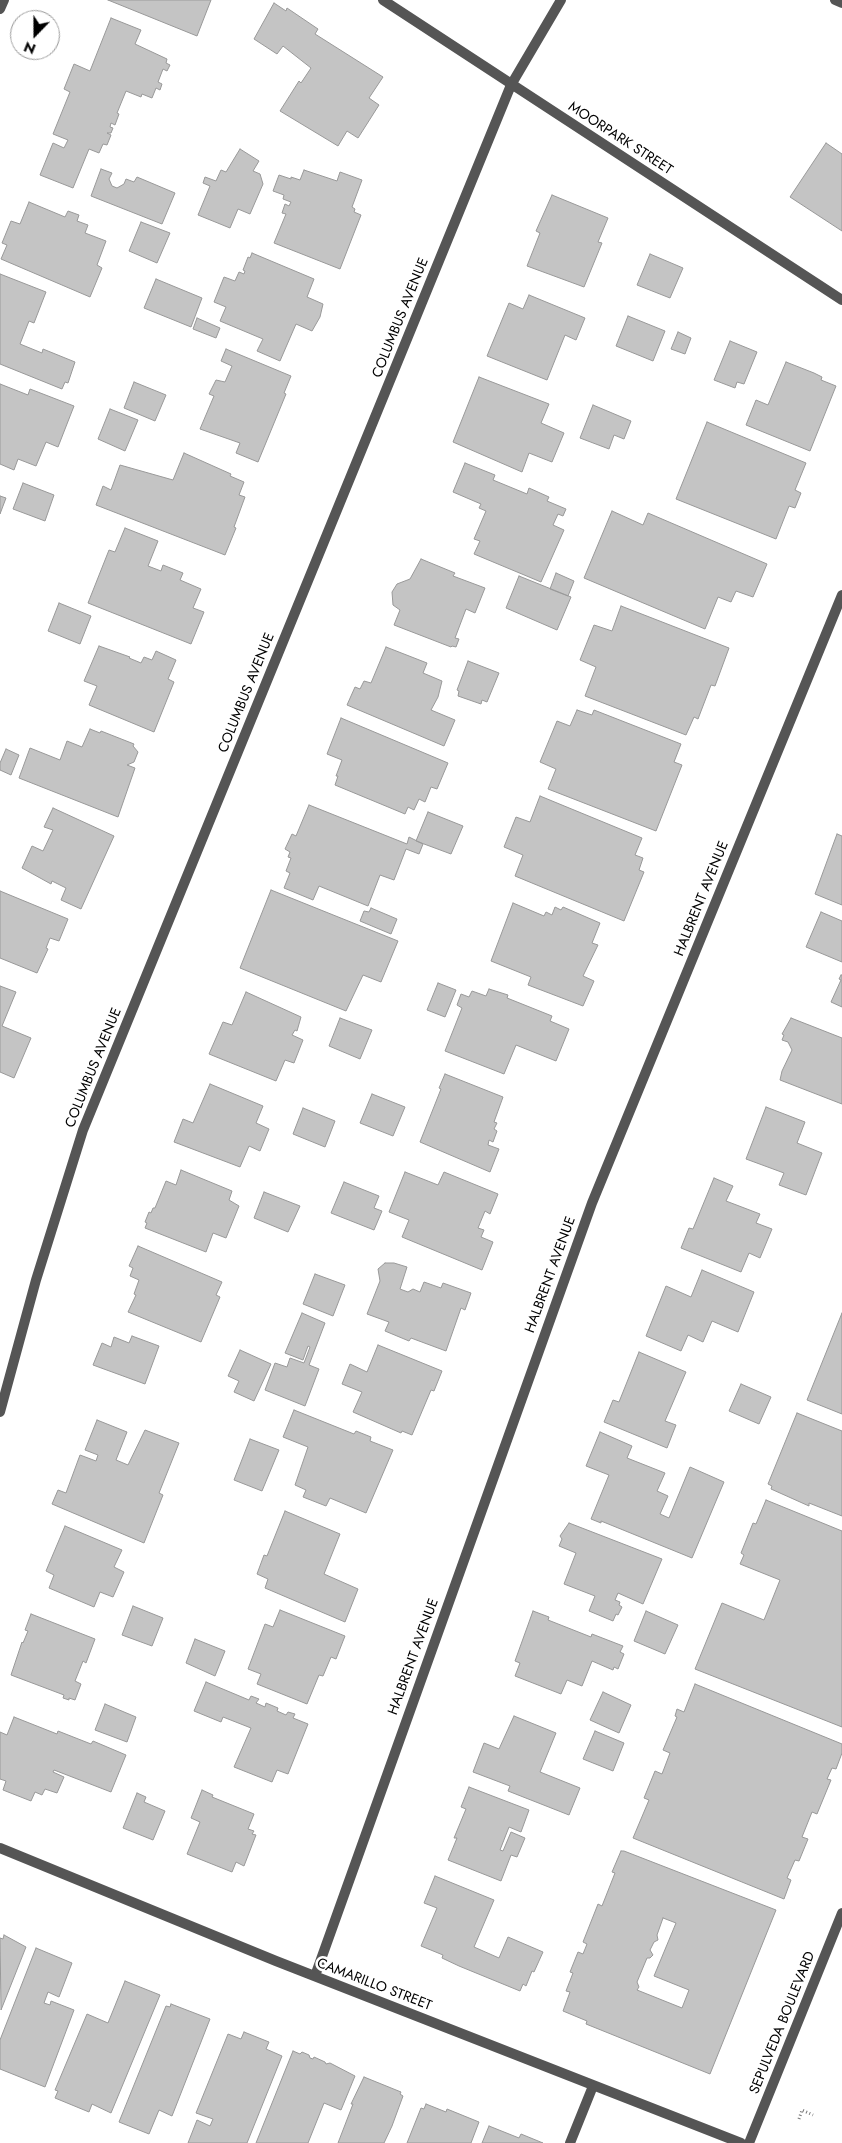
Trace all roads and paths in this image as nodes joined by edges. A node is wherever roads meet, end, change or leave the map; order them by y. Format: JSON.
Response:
{"nodes":[{"id":1,"x":4,"y":0,"type":"edge"},
{"id":2,"x":384,"y":0,"type":"edge"},
{"id":3,"x":561,"y":0,"type":"edge"},
{"id":4,"x":835,"y":0,"type":"edge"},
{"id":5,"x":842,"y":3,"type":"edge"},
{"id":6,"x":0,"y":9,"type":"edge"},
{"id":7,"x":511,"y":85,"type":"junction"},
{"id":8,"x":842,"y":300,"type":"edge"},
{"id":9,"x":842,"y":595,"type":"edge"},
{"id":10,"x":0,"y":1412,"type":"edge"},
{"id":11,"x":0,"y":1848,"type":"edge"},
{"id":12,"x":842,"y":1913,"type":"edge"},
{"id":13,"x":315,"y":1976,"type":"junction"},
{"id":14,"x":594,"y":2086,"type":"junction"},
{"id":15,"x":813,"y":2115,"type":"dead end"},
{"id":16,"x":799,"y":2119,"type":"dead end"},
{"id":17,"x":570,"y":2143,"type":"edge"},
{"id":18,"x":741,"y":2143,"type":"edge"},
{"id":19,"x":749,"y":2143,"type":"edge"}],
"edges":[{"from":1,"to":6,"type":"street"},
{"from":2,"to":7,"type":"street","name":"MOORPARK STREET"},
{"from":3,"to":7,"type":"street","name":"COLUMBUS AVENUE"},
{"from":4,"to":5,"type":"street"},
{"from":7,"to":8,"type":"street","name":"MOORPARK STREET"},
{"from":7,"to":10,"type":"street","name":"COLUMBUS AVENUE"},
{"from":9,"to":13,"type":"street","name":"HALBRENT AVENUE"},
{"from":11,"to":13,"type":"street","name":"CAMARILLO STREET"},
{"from":12,"to":19,"type":"street","name":"SEPULVEDA BOULEVARD"},
{"from":13,"to":14,"type":"street","name":"CAMARILLO STREET"},
{"from":14,"to":17,"type":"street"},
{"from":14,"to":18,"type":"street","name":"CAMARILLO STREET"},
{"from":15,"to":16,"type":"path"}]}
